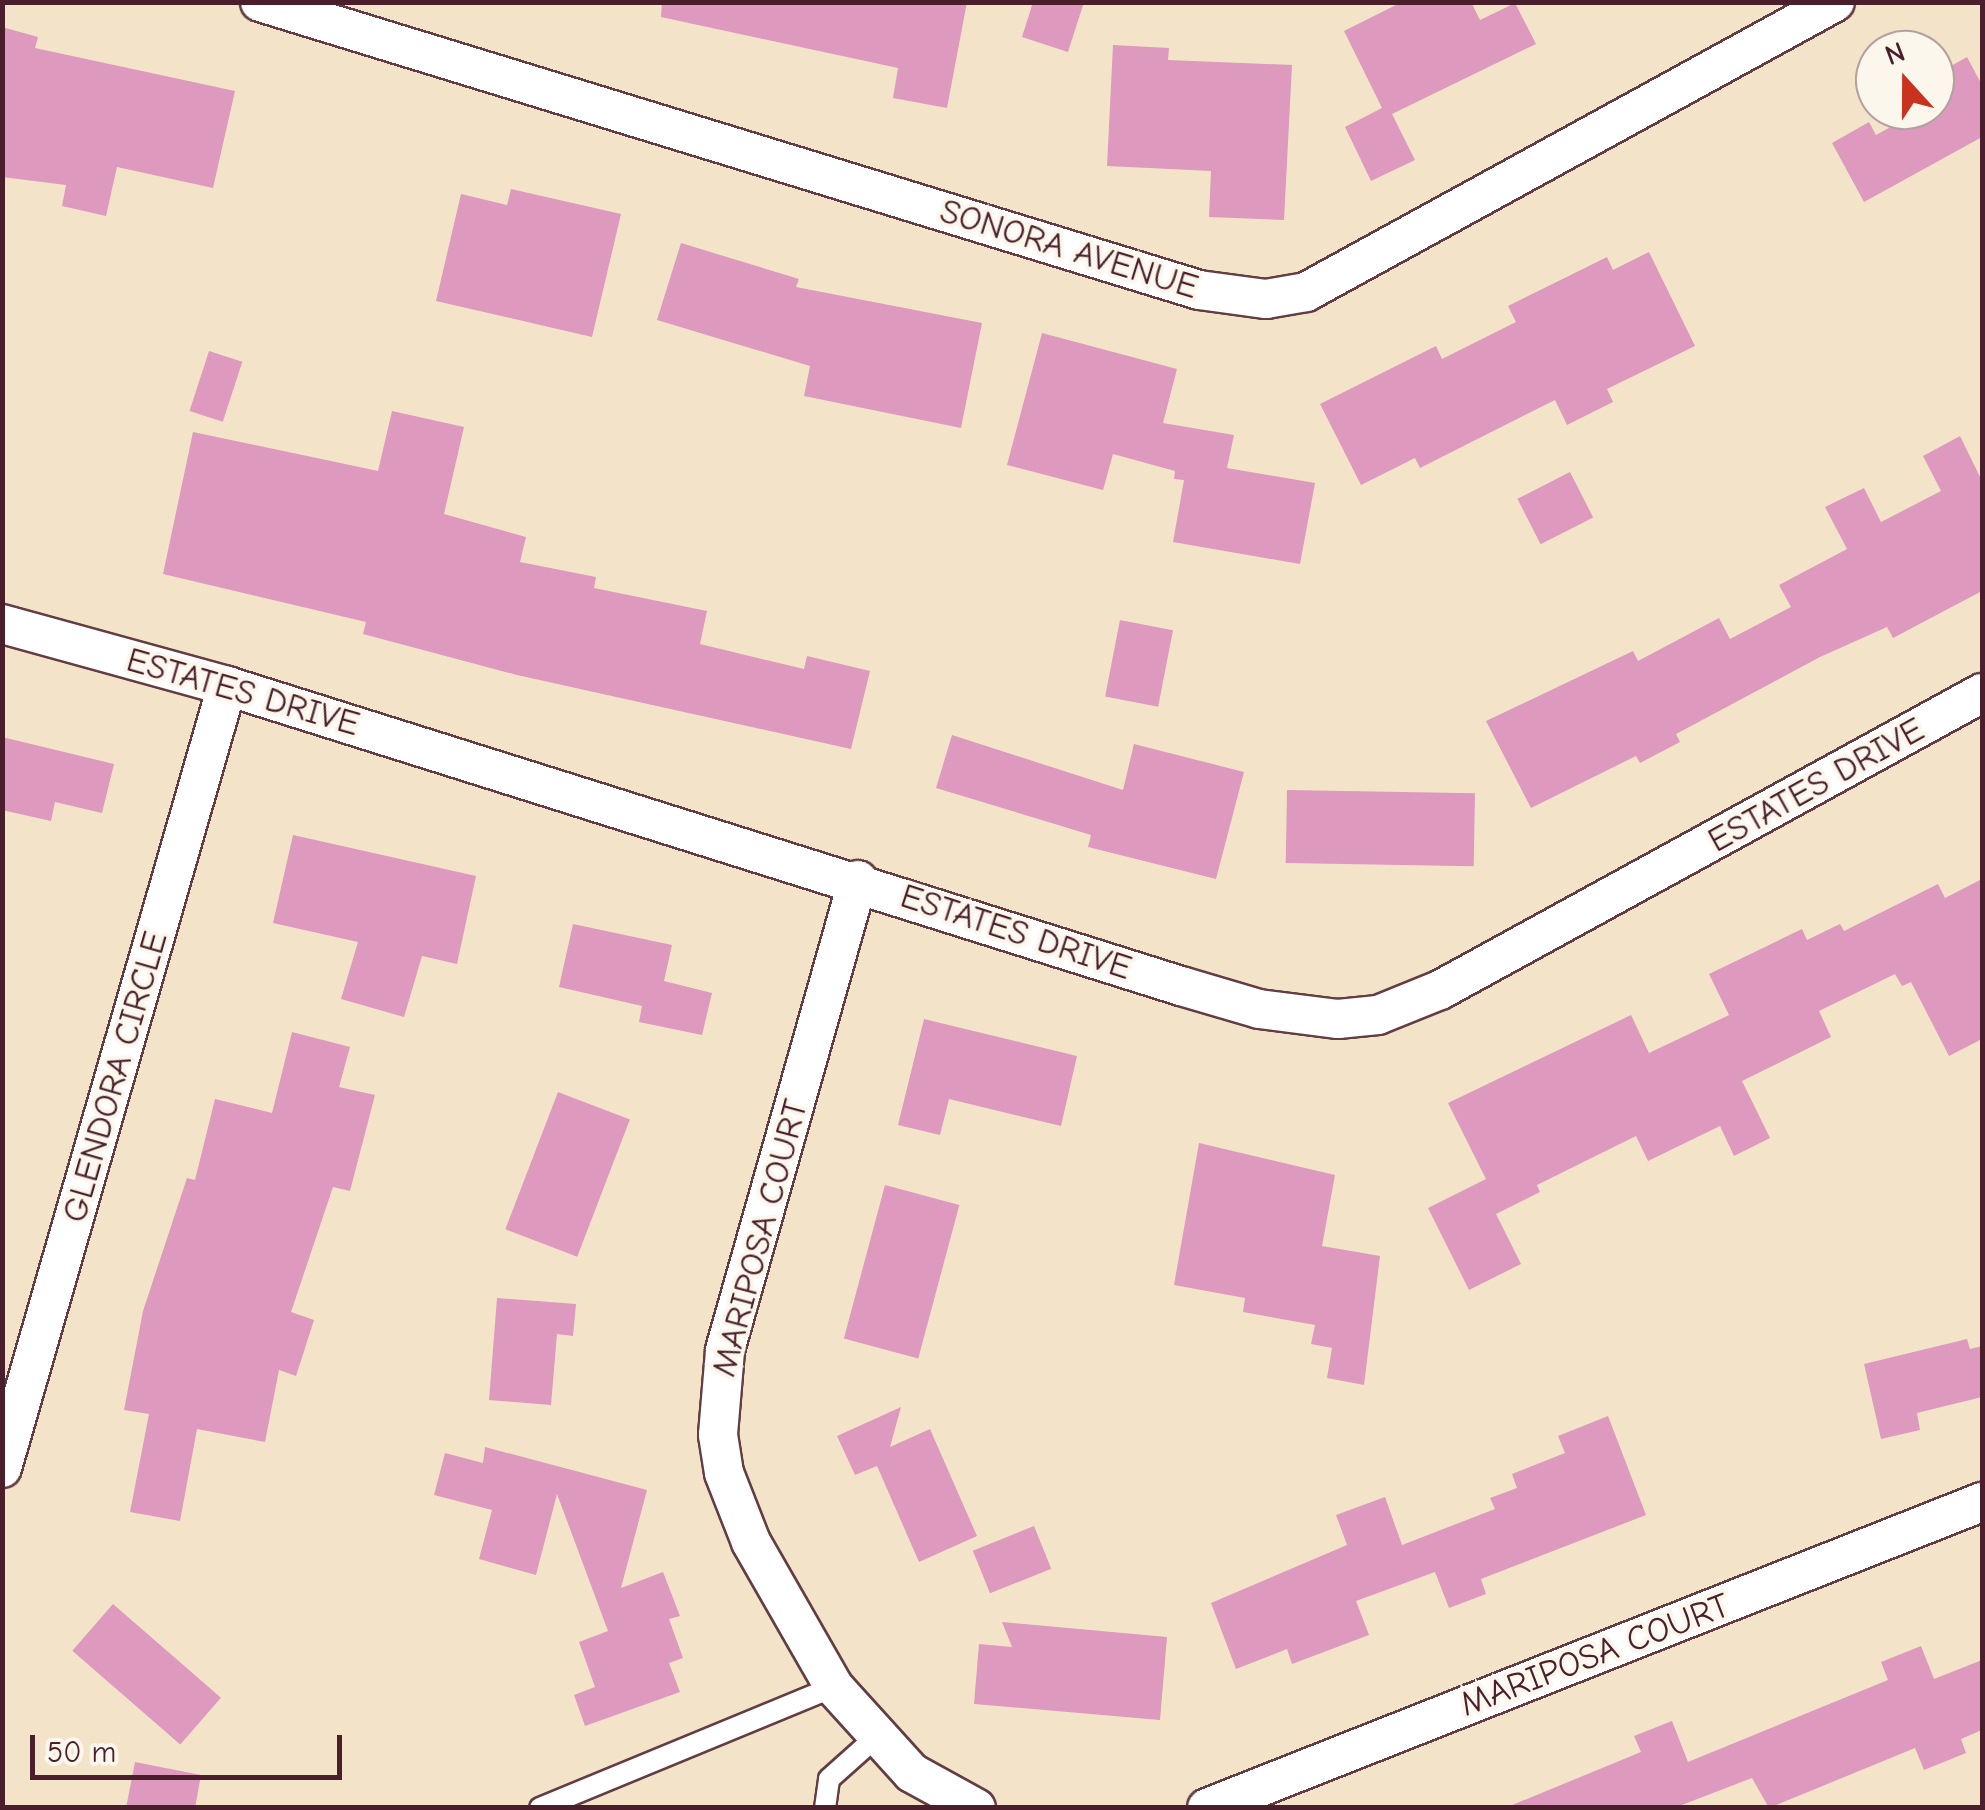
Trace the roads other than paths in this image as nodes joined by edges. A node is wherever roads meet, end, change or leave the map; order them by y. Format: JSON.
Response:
{"nodes":[{"id":1,"x":260,"y":2,"type":"edge"},
{"id":2,"x":1835,"y":2,"type":"edge"},
{"id":3,"x":2,"y":624,"type":"edge"},
{"id":4,"x":228,"y":686,"type":"junction"},
{"id":5,"x":1982,"y":693,"type":"edge"},
{"id":6,"x":858,"y":880,"type":"junction"},
{"id":7,"x":2,"y":1468,"type":"edge"},
{"id":8,"x":1982,"y":1502,"type":"edge"},
{"id":9,"x":834,"y":1688,"type":"junction"},
{"id":10,"x":875,"y":1738,"type":"junction"},
{"id":11,"x":540,"y":1808,"type":"edge"},
{"id":12,"x":825,"y":1808,"type":"edge"},
{"id":13,"x":976,"y":1808,"type":"edge"},
{"id":14,"x":1207,"y":1808,"type":"edge"}],
"edges":[{"from":1,"to":2,"type":"street","name":"SONORA AVENUE"},
{"from":3,"to":4,"type":"street","name":"ESTATES DRIVE"},
{"from":4,"to":6,"type":"street","name":"ESTATES DRIVE"},
{"from":4,"to":7,"type":"street","name":"GLENDORA CIRCLE"},
{"from":5,"to":6,"type":"street","name":"ESTATES DRIVE"},
{"from":6,"to":9,"type":"street","name":"MARIPOSA COURT"},
{"from":8,"to":14,"type":"street","name":"MARIPOSA COURT"},
{"from":9,"to":10,"type":"street","name":"MARIPOSA COURT"},
{"from":9,"to":11,"type":"lane"},
{"from":10,"to":12,"type":"lane"},
{"from":10,"to":13,"type":"street","name":"MARIPOSA COURT"}]}
